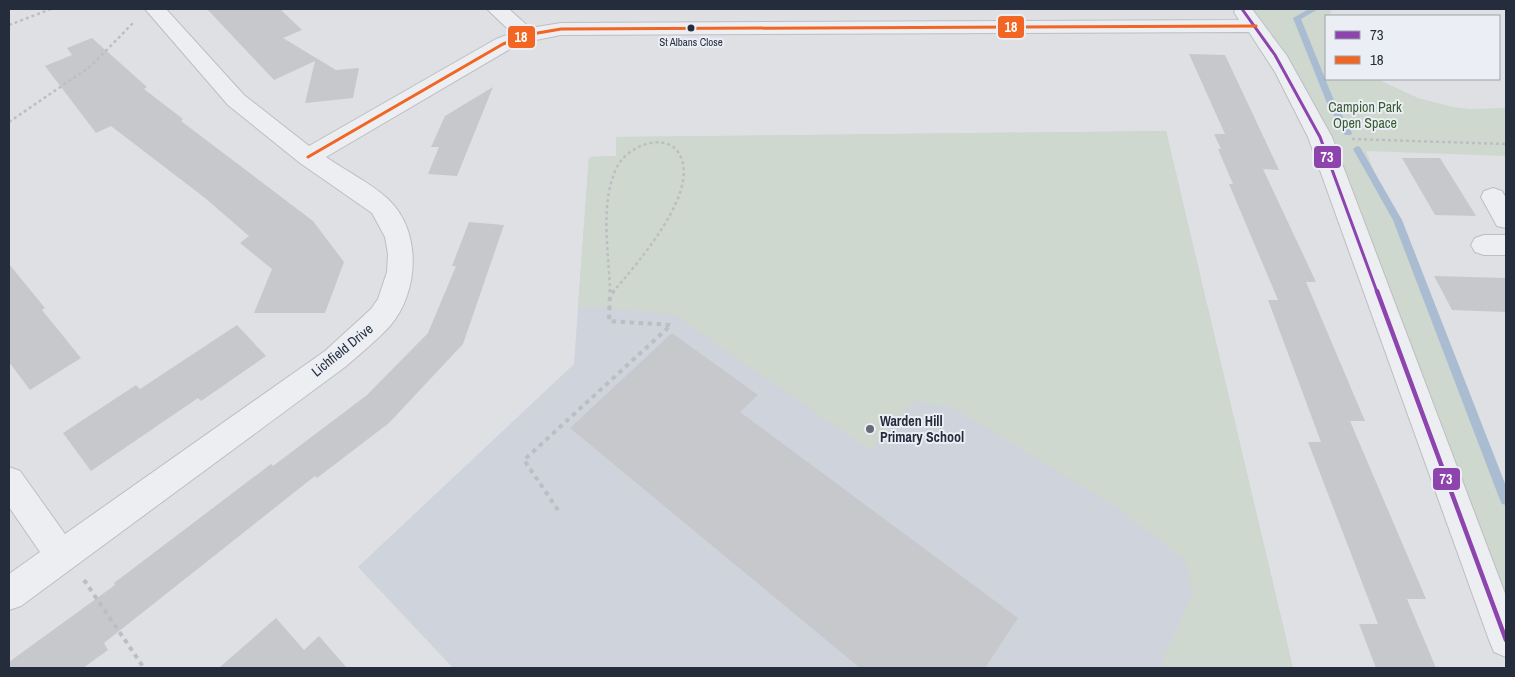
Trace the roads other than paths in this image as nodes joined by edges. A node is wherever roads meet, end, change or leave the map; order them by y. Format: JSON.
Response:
{"nodes":[{"id":1,"x":497,"y":9,"type":"edge"},
{"id":2,"x":147,"y":12,"type":"edge"},
{"id":3,"x":1249,"y":17,"type":"edge"},
{"id":4,"x":677,"y":18,"type":"edge"},
{"id":5,"x":526,"y":35,"type":"junction"},
{"id":6,"x":308,"y":157,"type":"junction"},
{"id":7,"x":1493,"y":197,"type":"dead end"},
{"id":8,"x":1506,"y":219,"type":"edge"},
{"id":9,"x":9,"y":481,"type":"edge"},
{"id":10,"x":63,"y":554,"type":"junction"},
{"id":11,"x":9,"y":594,"type":"edge"},
{"id":12,"x":1506,"y":640,"type":"edge"}],
"edges":[{"from":1,"to":5,"type":"street"},
{"from":2,"to":6,"type":"street","name":"Lichfield Drive"},
{"from":3,"to":4,"type":"street"},
{"from":3,"to":12,"type":"street"},
{"from":4,"to":5,"type":"street"},
{"from":5,"to":6,"type":"street"},
{"from":6,"to":10,"type":"street","name":"Lichfield Drive"},
{"from":7,"to":8,"type":"street"},
{"from":9,"to":10,"type":"street"},
{"from":10,"to":11,"type":"street","name":"Lichfield Drive"}]}
